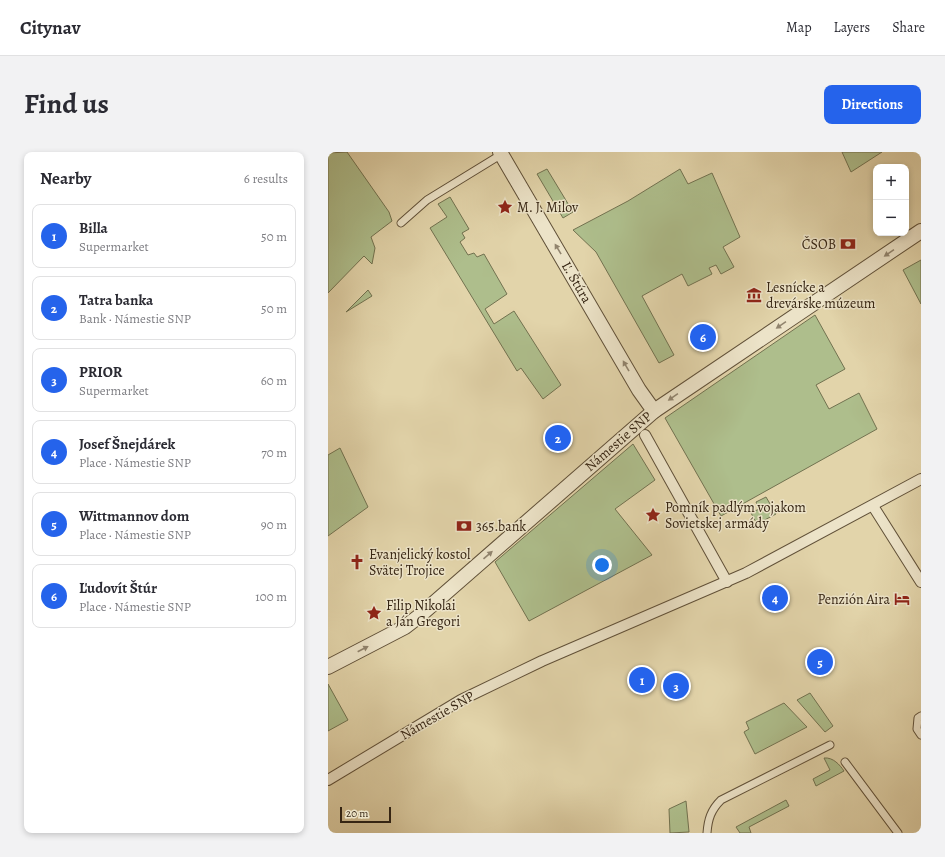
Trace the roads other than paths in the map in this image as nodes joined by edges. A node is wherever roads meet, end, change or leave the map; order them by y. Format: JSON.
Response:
{"nodes":[{"id":1,"x":501,"y":153,"type":"edge"},
{"id":2,"x":401,"y":222,"type":"dead end"},
{"id":3,"x":921,"y":231,"type":"edge"},
{"id":4,"x":654,"y":411,"type":"junction"},
{"id":5,"x":645,"y":435,"type":"dead end"},
{"id":6,"x":921,"y":479,"type":"edge"},
{"id":7,"x":873,"y":506,"type":"junction"},
{"id":8,"x":727,"y":582,"type":"junction"},
{"id":9,"x":921,"y":582,"type":"edge"},
{"id":10,"x":328,"y":667,"type":"edge"},
{"id":11,"x":921,"y":716,"type":"edge"},
{"id":12,"x":921,"y":735,"type":"edge"},
{"id":13,"x":830,"y":745,"type":"dead end"},
{"id":14,"x":845,"y":762,"type":"dead end"},
{"id":15,"x":328,"y":780,"type":"edge"},
{"id":16,"x":707,"y":833,"type":"edge"},
{"id":17,"x":898,"y":833,"type":"edge"}],
"edges":[{"from":1,"to":2,"type":"lane"},
{"from":4,"to":1,"type":"street","name":"Ľ. Štúra","one_way":true},
{"from":3,"to":4,"type":"street","name":"Námestie SNP","one_way":true},
{"from":10,"to":4,"type":"street","name":"Námestie SNP","one_way":true},
{"from":5,"to":8,"type":"street","name":"Námestie SNP"},
{"from":6,"to":7,"type":"street","name":"Námestie SNP"},
{"from":7,"to":8,"type":"street","name":"Námestie SNP"},
{"from":7,"to":9,"type":"street"},
{"from":8,"to":15,"type":"street","name":"Námestie SNP"},
{"from":11,"to":12,"type":"lane"},
{"from":13,"to":16,"type":"lane"},
{"from":14,"to":17,"type":"lane"}]}
